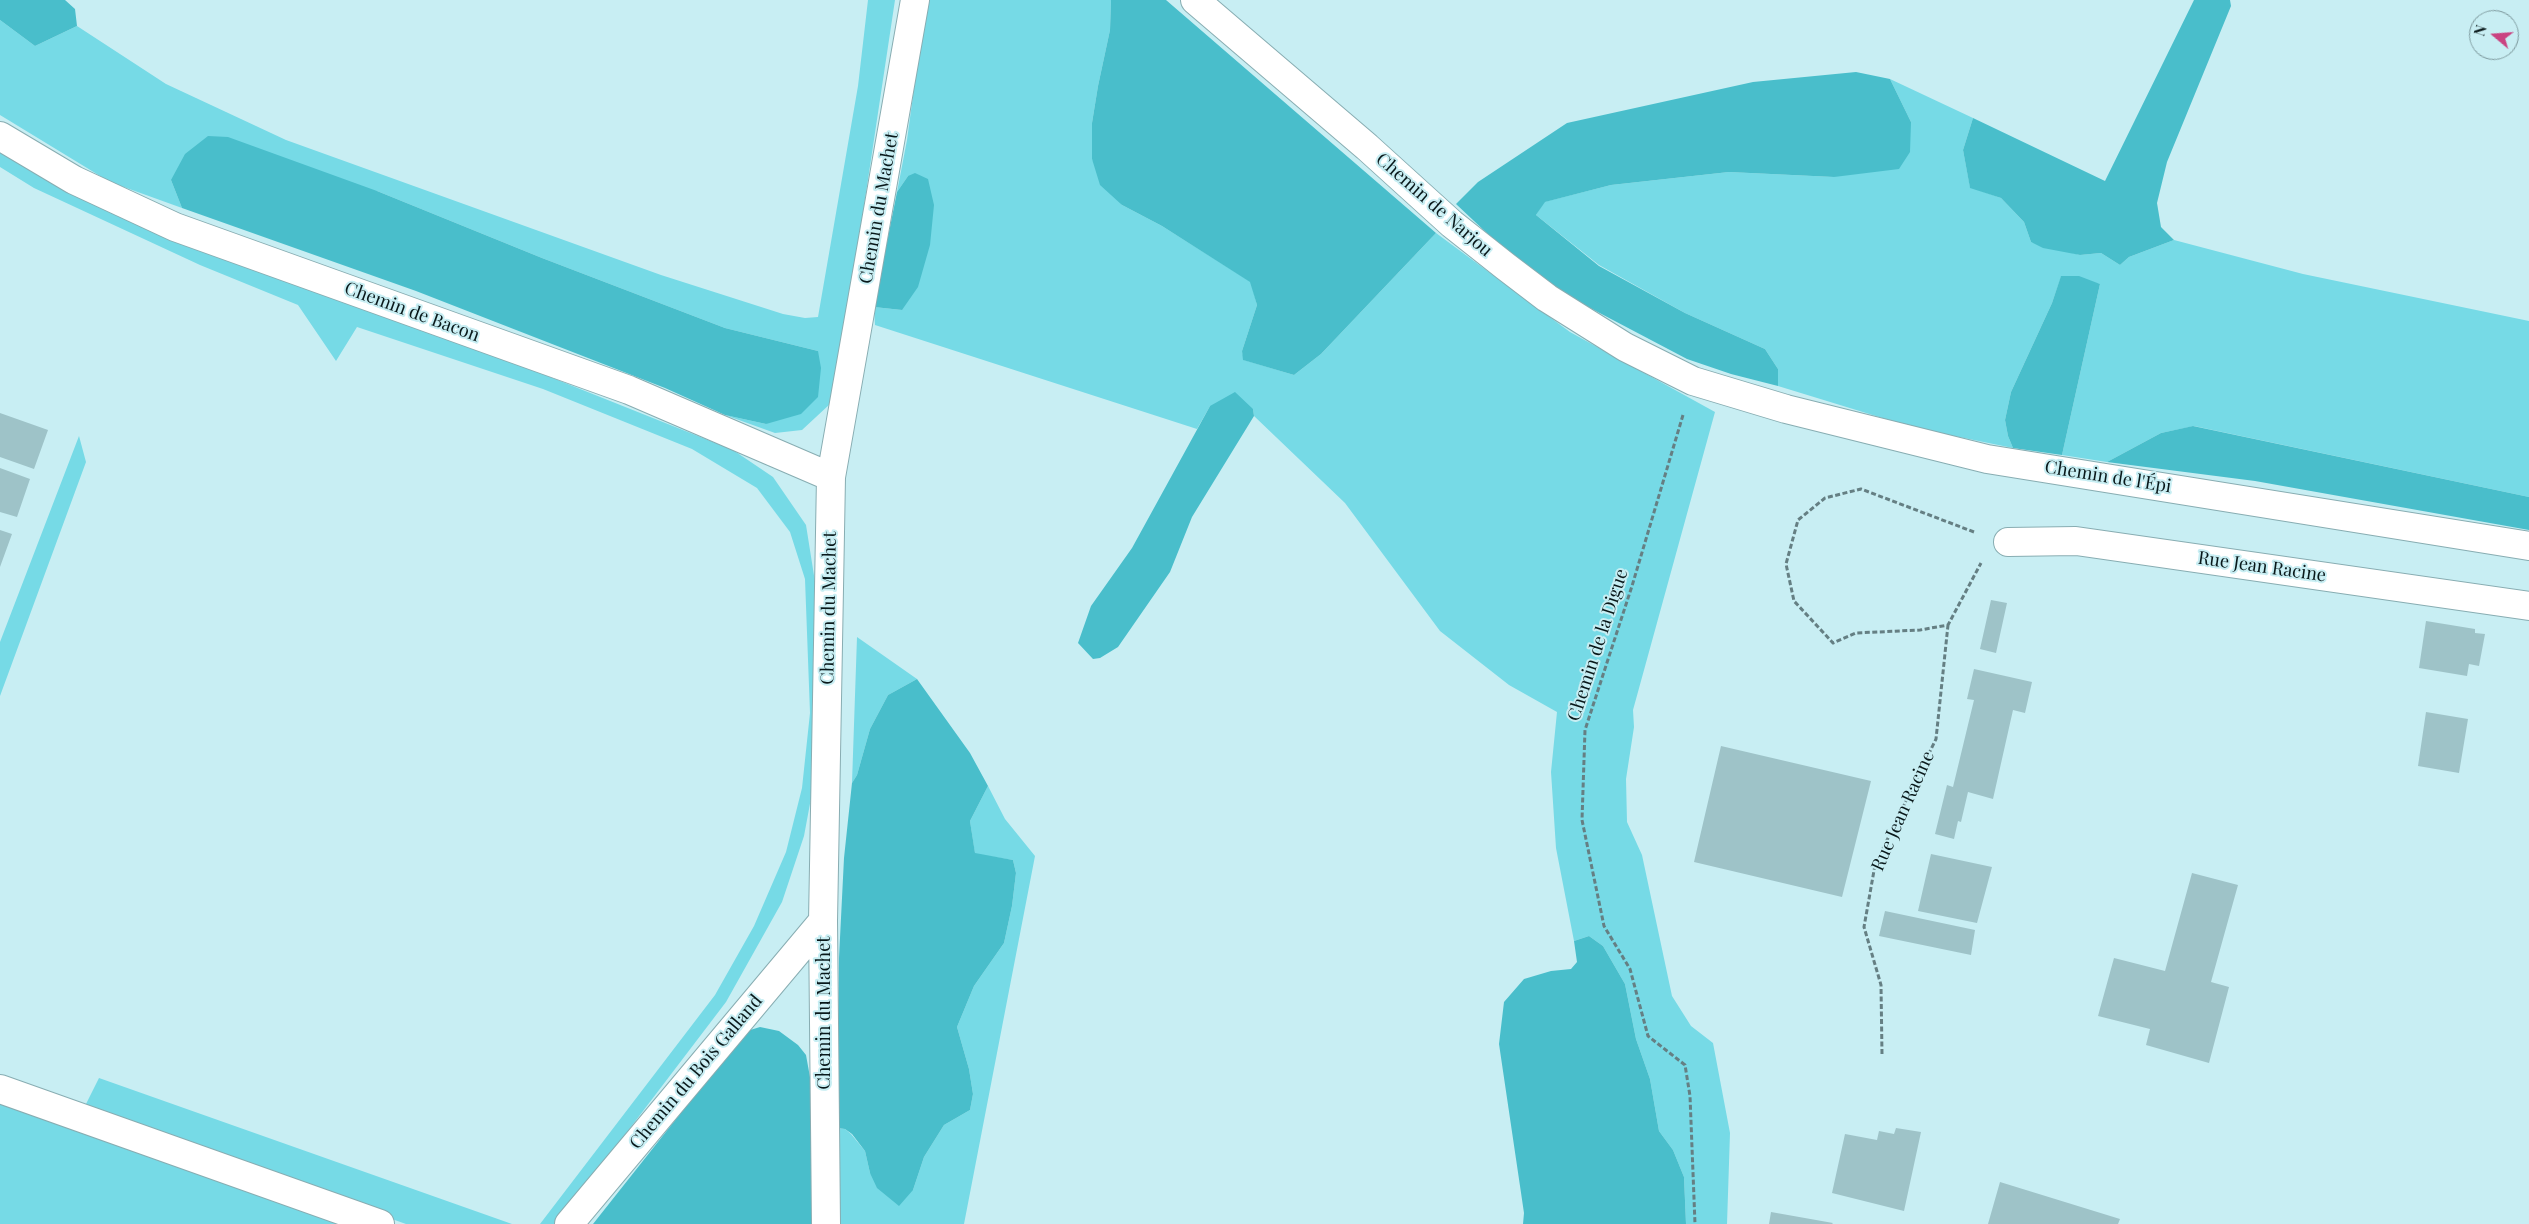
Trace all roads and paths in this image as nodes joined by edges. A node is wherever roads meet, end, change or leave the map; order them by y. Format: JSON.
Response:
{"nodes":[{"id":1,"x":915,"y":0,"type":"edge"},
{"id":2,"x":1195,"y":0,"type":"edge"},
{"id":3,"x":0,"y":136,"type":"edge"},
{"id":4,"x":1692,"y":381,"type":"junction"},
{"id":5,"x":831,"y":477,"type":"junction"},
{"id":6,"x":2001,"y":541,"type":"junction"},
{"id":7,"x":2529,"y":546,"type":"edge"},
{"id":8,"x":2529,"y":606,"type":"edge"},
{"id":9,"x":1948,"y":625,"type":"junction"},
{"id":10,"x":823,"y":921,"type":"junction"},
{"id":11,"x":1882,"y":1054,"type":"dead end"},
{"id":12,"x":0,"y":1089,"type":"edge"},
{"id":13,"x":380,"y":1224,"type":"edge"},
{"id":14,"x":569,"y":1224,"type":"edge"},
{"id":15,"x":826,"y":1224,"type":"edge"},
{"id":16,"x":1695,"y":1224,"type":"edge"}],
"edges":[{"from":1,"to":5,"type":"street","name":"Chemin du Machet"},
{"from":2,"to":4,"type":"street","name":"Chemin de Narjou"},
{"from":3,"to":5,"type":"street","name":"Chemin de Bacon"},
{"from":4,"to":7,"type":"street","name":"Chemin de l'Épi"},
{"from":4,"to":16,"type":"path","name":"Chemin de la Digue"},
{"from":5,"to":10,"type":"street","name":"Chemin du Machet"},
{"from":6,"to":8,"type":"street","name":"Rue Jean Racine"},
{"from":6,"to":9,"type":"path","name":"Rue Jean Racine"},
{"from":6,"to":9,"type":"path"},
{"from":9,"to":11,"type":"path","name":"Rue Jean Racine"},
{"from":10,"to":14,"type":"street","name":"Chemin du Bois Galland"},
{"from":10,"to":15,"type":"street","name":"Chemin du Machet"},
{"from":12,"to":13,"type":"street"}]}
